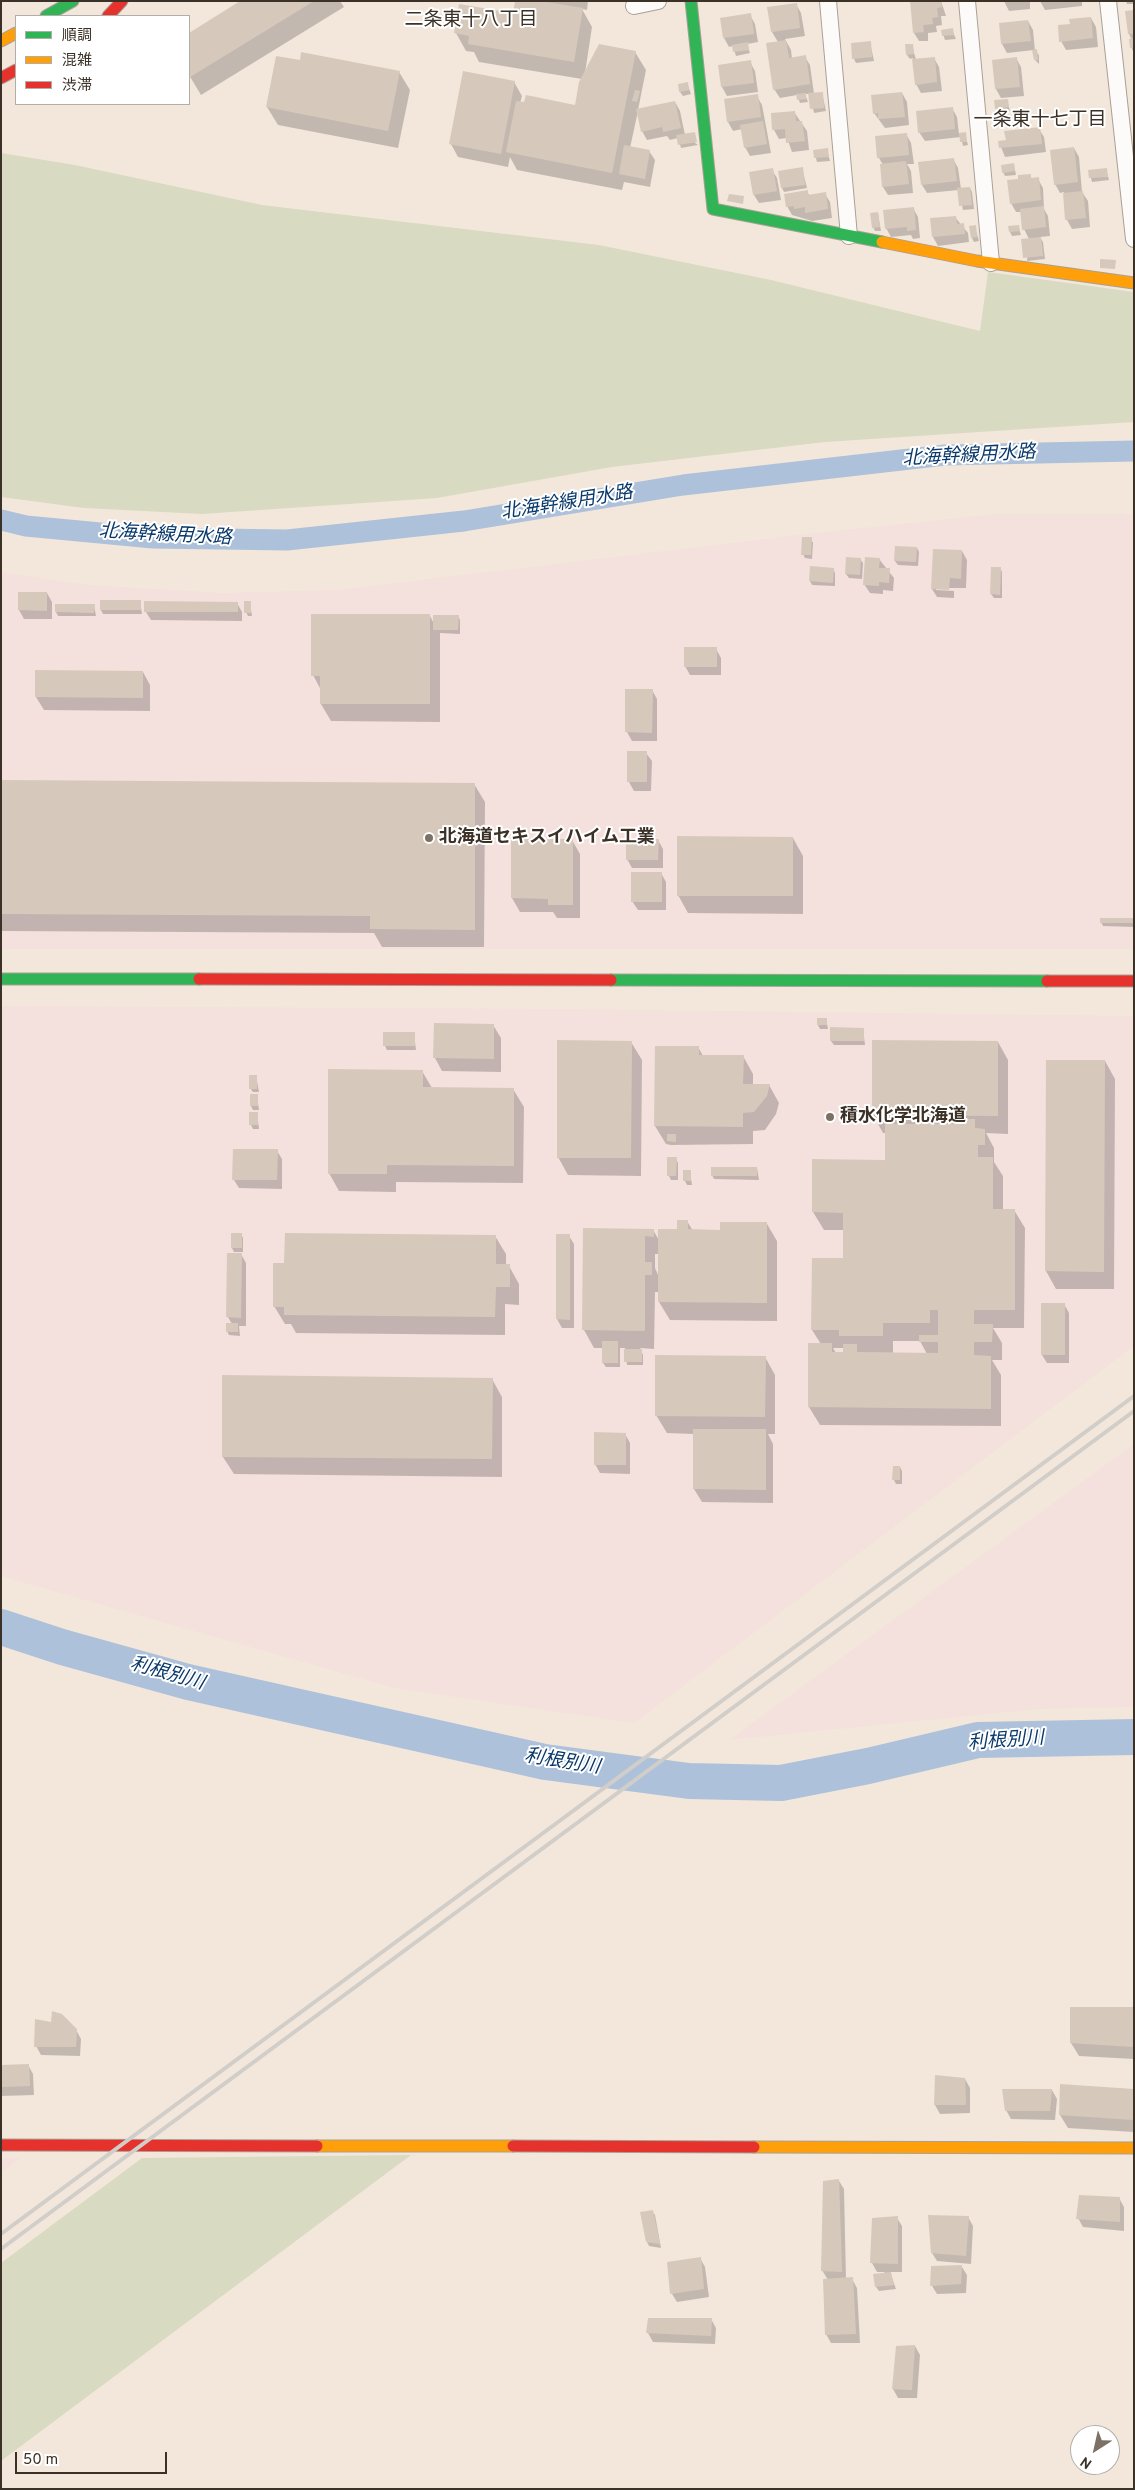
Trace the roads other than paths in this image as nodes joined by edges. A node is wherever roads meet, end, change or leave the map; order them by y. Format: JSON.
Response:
{"nodes":[{"id":1,"x":73,"y":1,"type":"edge"},
{"id":2,"x":122,"y":1,"type":"edge"},
{"id":3,"x":658,"y":1,"type":"edge"},
{"id":4,"x":692,"y":1,"type":"edge"},
{"id":5,"x":828,"y":1,"type":"edge"},
{"id":6,"x":967,"y":1,"type":"edge"},
{"id":7,"x":1108,"y":1,"type":"edge"},
{"id":8,"x":634,"y":6,"type":"dead end"},
{"id":9,"x":48,"y":15,"type":"edge"},
{"id":10,"x":109,"y":15,"type":"edge"},
{"id":11,"x":15,"y":34,"type":"edge"},
{"id":12,"x":1,"y":41,"type":"edge"},
{"id":13,"x":15,"y":71,"type":"edge"},
{"id":14,"x":1,"y":78,"type":"edge"},
{"id":15,"x":849,"y":236,"type":"junction"},
{"id":16,"x":1134,"y":239,"type":"edge"},
{"id":17,"x":991,"y":263,"type":"junction"},
{"id":18,"x":1134,"y":283,"type":"edge"},
{"id":19,"x":1,"y":979,"type":"edge"},
{"id":20,"x":1134,"y":981,"type":"edge"},
{"id":21,"x":1,"y":2145,"type":"edge"},
{"id":22,"x":1134,"y":2148,"type":"edge"}],
"edges":[{"from":1,"to":9,"type":"main road"},
{"from":2,"to":10,"type":"main road"},
{"from":3,"to":8,"type":"street"},
{"from":4,"to":15,"type":"main road"},
{"from":5,"to":15,"type":"street"},
{"from":6,"to":17,"type":"street"},
{"from":7,"to":16,"type":"street"},
{"from":11,"to":12,"type":"main road"},
{"from":13,"to":14,"type":"main road"},
{"from":15,"to":17,"type":"main road"},
{"from":17,"to":18,"type":"main road"},
{"from":19,"to":20,"type":"main road"},
{"from":21,"to":22,"type":"main road"}]}
